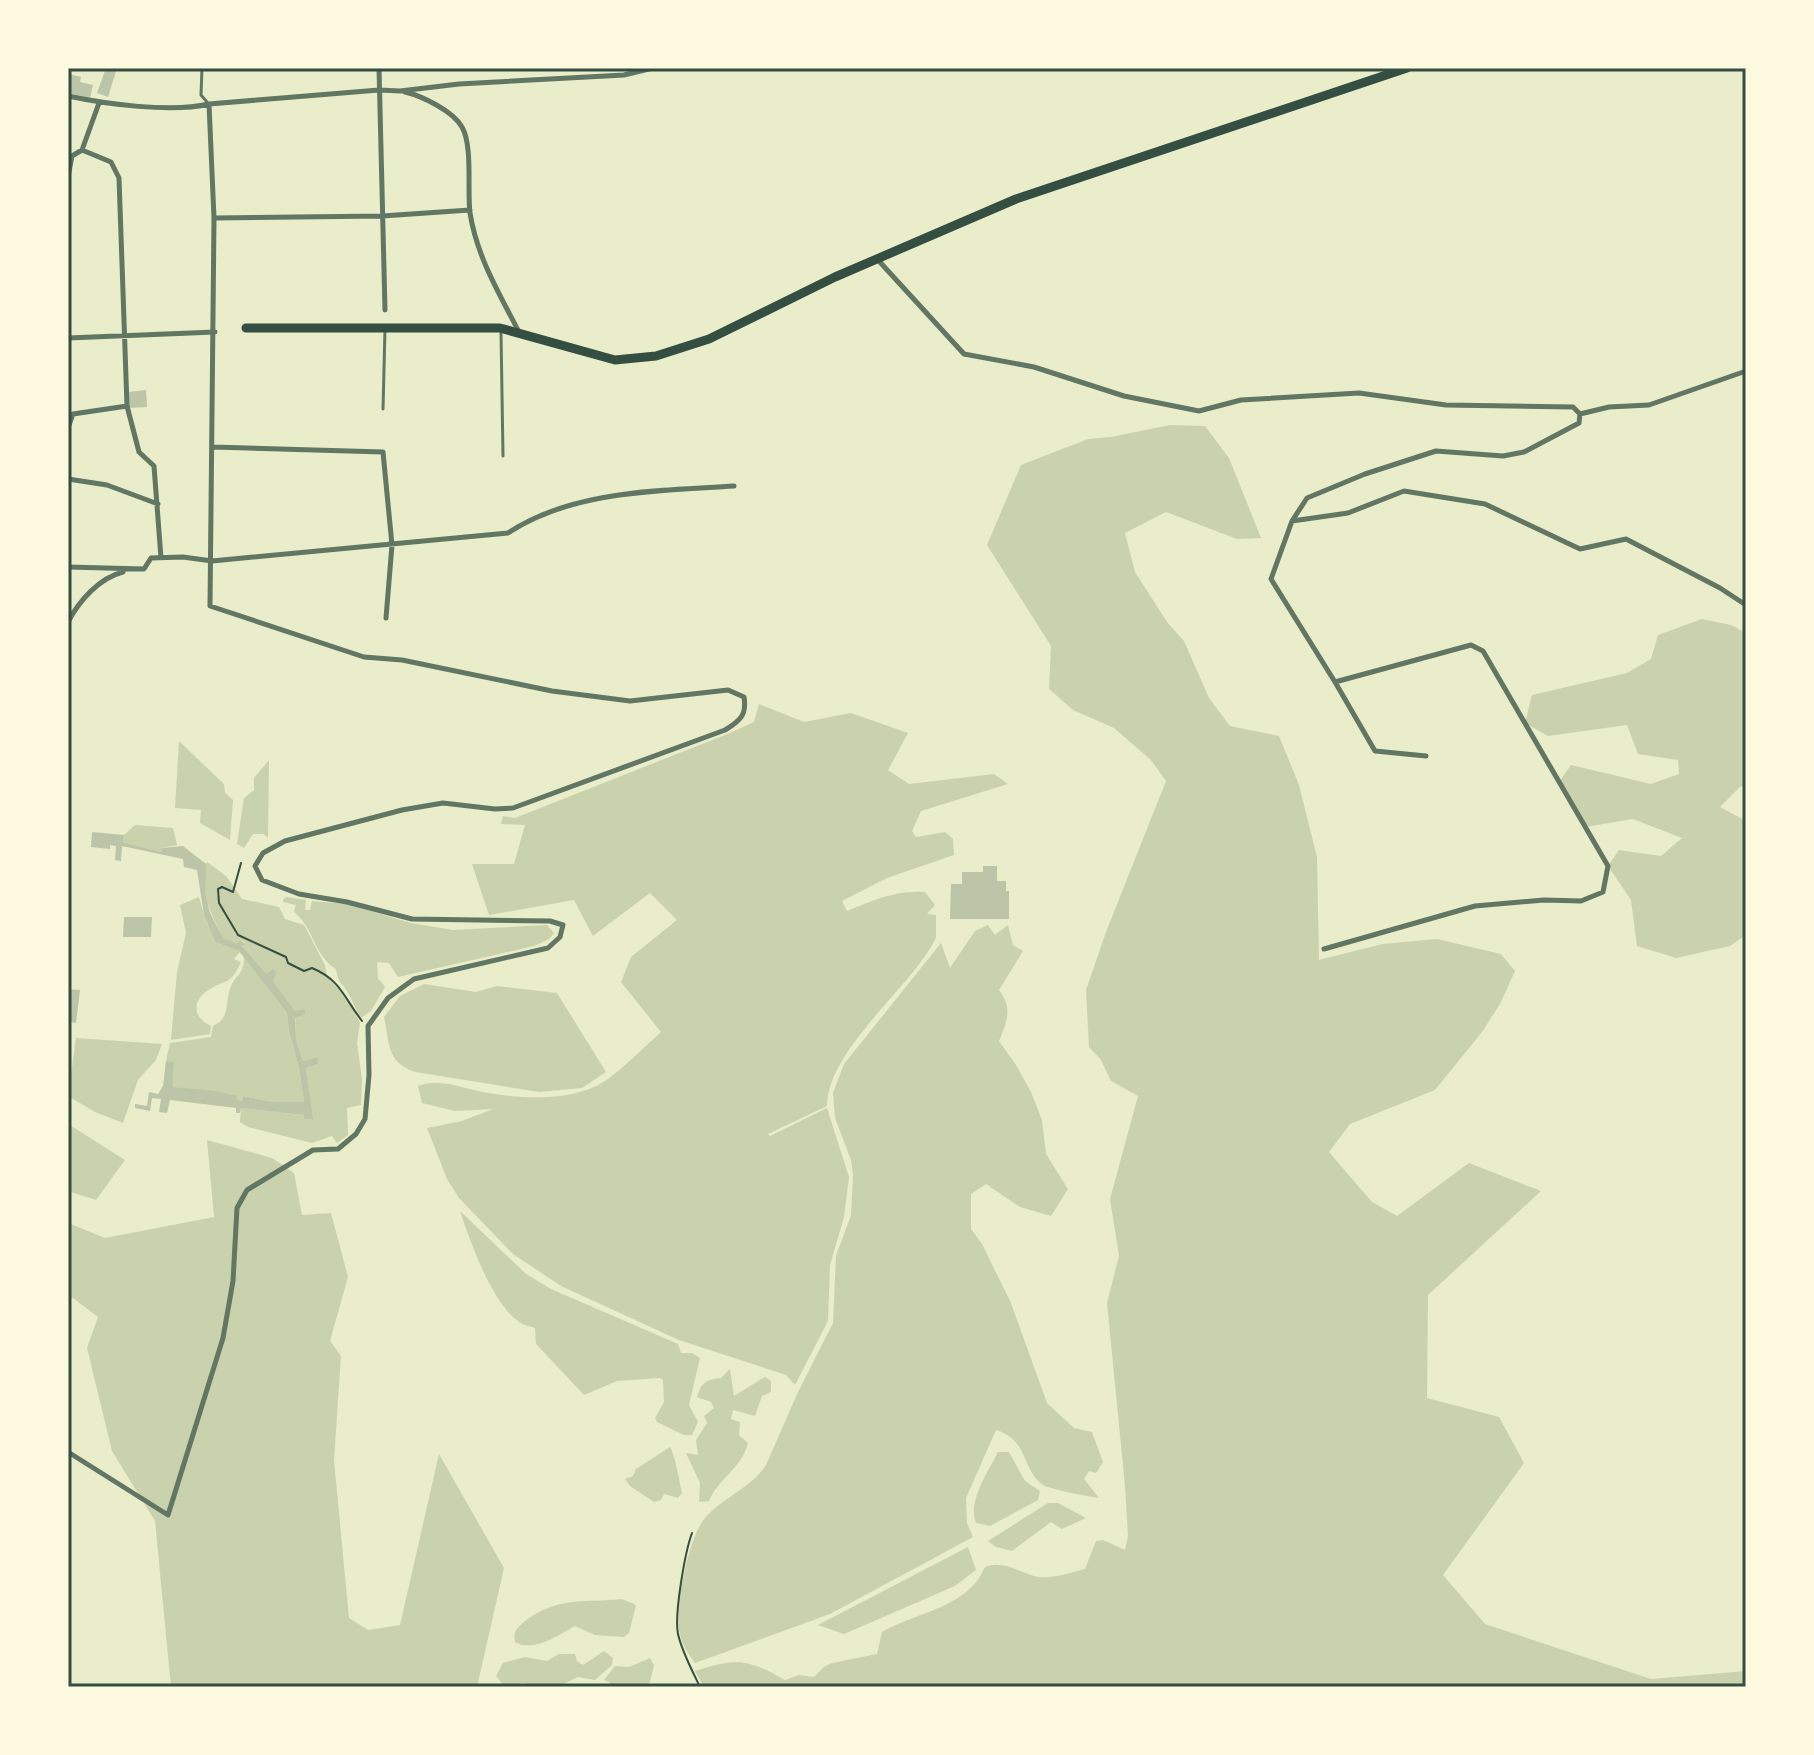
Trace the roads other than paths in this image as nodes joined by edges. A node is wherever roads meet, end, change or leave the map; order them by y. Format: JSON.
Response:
{"nodes":[{"id":1,"x":202,"y":68,"type":"edge"},
{"id":2,"x":379,"y":68,"type":"edge"},
{"id":3,"x":653,"y":68,"type":"edge"},
{"id":4,"x":1407,"y":68,"type":"edge"},
{"id":5,"x":379,"y":90,"type":"junction"},
{"id":6,"x":400,"y":91,"type":"junction"},
{"id":7,"x":68,"y":96,"type":"edge"},
{"id":8,"x":99,"y":103,"type":"junction"},
{"id":9,"x":209,"y":104,"type":"junction"},
{"id":10,"x":82,"y":150,"type":"junction"},
{"id":11,"x":71,"y":154,"type":"edge"},
{"id":12,"x":68,"y":177,"type":"edge"},
{"id":13,"x":470,"y":210,"type":"junction"},
{"id":14,"x":382,"y":216,"type":"junction"},
{"id":15,"x":214,"y":218,"type":"junction"},
{"id":16,"x":876,"y":258,"type":"junction"},
{"id":17,"x":385,"y":310,"type":"dead end"},
{"id":18,"x":246,"y":328,"type":"dead end"},
{"id":19,"x":500,"y":328,"type":"junction"},
{"id":20,"x":385,"y":329,"type":"junction"},
{"id":21,"x":215,"y":332,"type":"junction"},
{"id":22,"x":519,"y":332,"type":"junction"},
{"id":23,"x":124,"y":337,"type":"junction"},
{"id":24,"x":68,"y":338,"type":"edge"},
{"id":25,"x":1746,"y":371,"type":"edge"},
{"id":26,"x":127,"y":406,"type":"junction"},
{"id":27,"x":383,"y":409,"type":"dead end"},
{"id":28,"x":1580,"y":414,"type":"junction"},
{"id":29,"x":68,"y":428,"type":"edge"},
{"id":30,"x":213,"y":447,"type":"junction"},
{"id":31,"x":503,"y":456,"type":"dead end"},
{"id":32,"x":68,"y":479,"type":"edge"},
{"id":33,"x":734,"y":486,"type":"dead end"},
{"id":34,"x":158,"y":504,"type":"junction"},
{"id":35,"x":1292,"y":521,"type":"junction"},
{"id":36,"x":392,"y":545,"type":"junction"},
{"id":37,"x":161,"y":558,"type":"junction"},
{"id":38,"x":212,"y":561,"type":"junction"},
{"id":39,"x":68,"y":567,"type":"edge"},
{"id":40,"x":131,"y":570,"type":"junction"},
{"id":41,"x":1746,"y":605,"type":"edge"},
{"id":42,"x":386,"y":618,"type":"dead end"},
{"id":43,"x":68,"y":622,"type":"edge"},
{"id":44,"x":1335,"y":682,"type":"junction"},
{"id":45,"x":1426,"y":756,"type":"dead end"},
{"id":46,"x":1324,"y":949,"type":"dead end"},
{"id":47,"x":68,"y":1452,"type":"edge"}],
"edges":[{"from":1,"to":9,"type":"lane"},
{"from":2,"to":5,"type":"street"},
{"from":3,"to":6,"type":"street"},
{"from":4,"to":16,"type":"highway"},
{"from":5,"to":6,"type":"street"},
{"from":5,"to":9,"type":"street"},
{"from":5,"to":14,"type":"street"},
{"from":6,"to":13,"type":"street"},
{"from":7,"to":8,"type":"street"},
{"from":8,"to":9,"type":"street"},
{"from":8,"to":10,"type":"street"},
{"from":9,"to":15,"type":"street"},
{"from":10,"to":11,"type":"street"},
{"from":10,"to":23,"type":"street"},
{"from":11,"to":12,"type":"street"},
{"from":13,"to":14,"type":"street"},
{"from":13,"to":22,"type":"street"},
{"from":14,"to":15,"type":"street"},
{"from":14,"to":17,"type":"street"},
{"from":15,"to":21,"type":"street"},
{"from":16,"to":22,"type":"highway"},
{"from":16,"to":28,"type":"street"},
{"from":18,"to":20,"type":"highway"},
{"from":19,"to":20,"type":"highway"},
{"from":19,"to":22,"type":"highway"},
{"from":19,"to":31,"type":"lane"},
{"from":20,"to":27,"type":"lane"},
{"from":21,"to":23,"type":"street"},
{"from":21,"to":30,"type":"street"},
{"from":23,"to":24,"type":"street"},
{"from":23,"to":26,"type":"street"},
{"from":25,"to":28,"type":"street"},
{"from":26,"to":29,"type":"street"},
{"from":26,"to":34,"type":"street"},
{"from":28,"to":35,"type":"street"},
{"from":30,"to":36,"type":"street"},
{"from":30,"to":38,"type":"street"},
{"from":32,"to":34,"type":"street"},
{"from":33,"to":36,"type":"street"},
{"from":34,"to":37,"type":"street"},
{"from":35,"to":41,"type":"street"},
{"from":35,"to":44,"type":"street"},
{"from":36,"to":38,"type":"street"},
{"from":36,"to":42,"type":"street"},
{"from":37,"to":38,"type":"street"},
{"from":37,"to":40,"type":"street"},
{"from":38,"to":47,"type":"street"},
{"from":39,"to":40,"type":"street"},
{"from":40,"to":43,"type":"street"},
{"from":44,"to":45,"type":"street"},
{"from":44,"to":46,"type":"street"}]}
